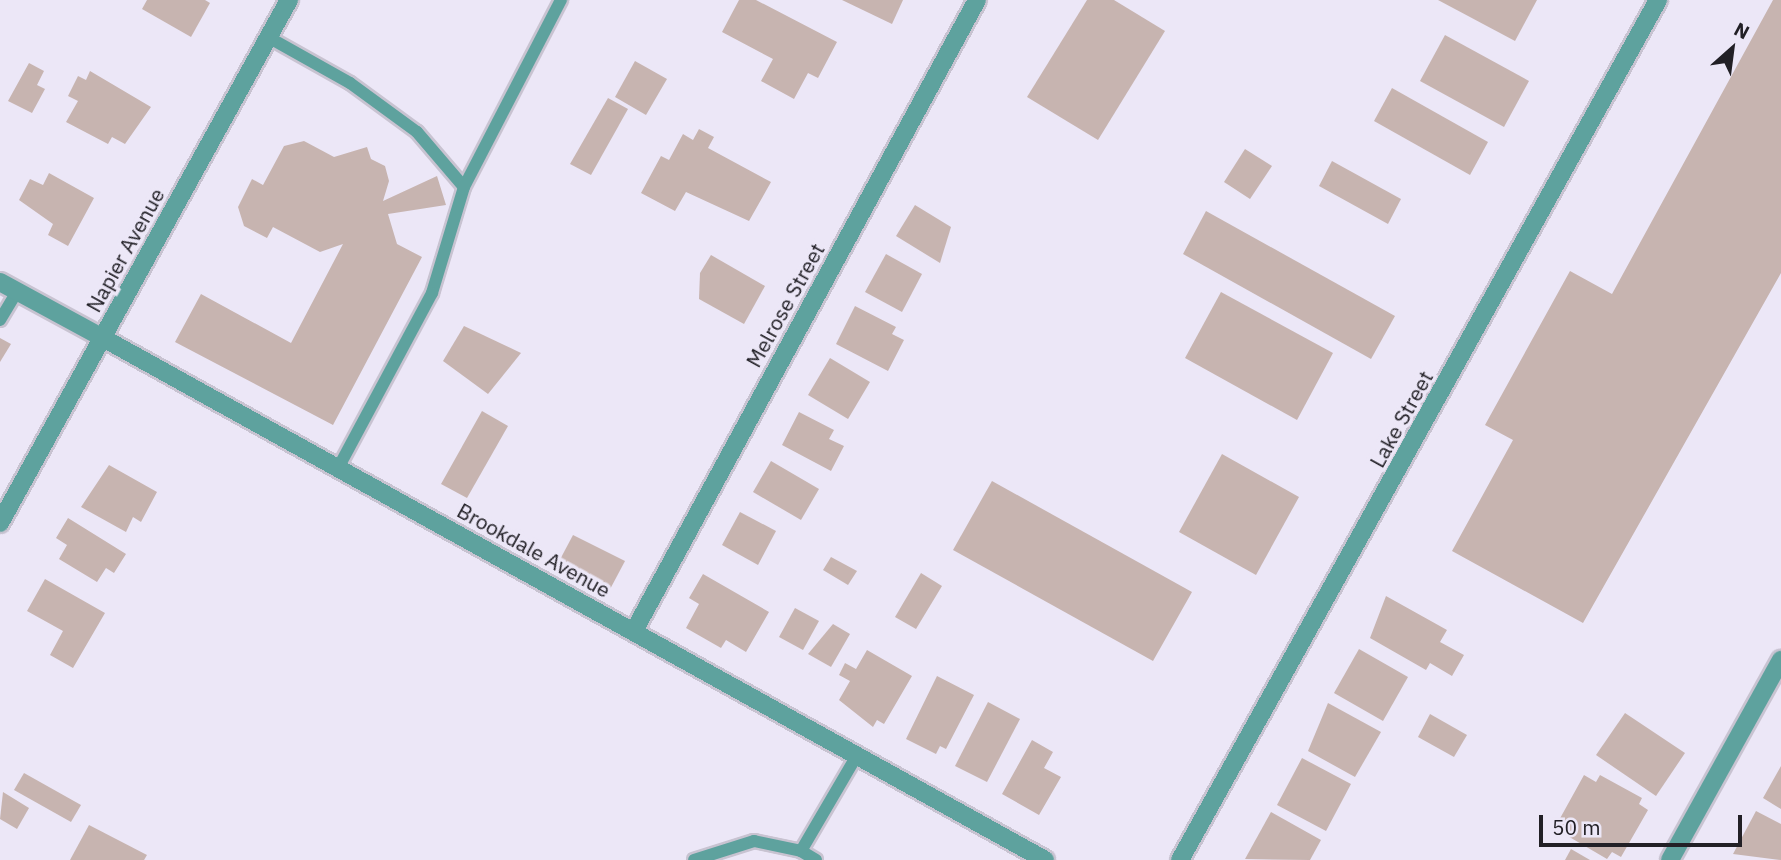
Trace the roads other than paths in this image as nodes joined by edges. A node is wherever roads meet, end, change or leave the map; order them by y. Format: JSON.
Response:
{"nodes":[{"id":1,"x":289,"y":0,"type":"edge"},
{"id":2,"x":561,"y":0,"type":"edge"},
{"id":3,"x":977,"y":0,"type":"edge"},
{"id":4,"x":1658,"y":0,"type":"edge"},
{"id":5,"x":268,"y":37,"type":"junction"},
{"id":6,"x":464,"y":187,"type":"junction"},
{"id":7,"x":0,"y":282,"type":"edge"},
{"id":8,"x":17,"y":292,"type":"junction"},
{"id":9,"x":0,"y":320,"type":"edge"},
{"id":10,"x":103,"y":338,"type":"junction"},
{"id":11,"x":338,"y":468,"type":"junction"},
{"id":12,"x":0,"y":523,"type":"edge"},
{"id":13,"x":634,"y":631,"type":"junction"},
{"id":14,"x":1781,"y":660,"type":"edge"},
{"id":15,"x":856,"y":755,"type":"junction"},
{"id":16,"x":801,"y":851,"type":"junction"},
{"id":17,"x":694,"y":860,"type":"edge"},
{"id":18,"x":816,"y":860,"type":"edge"},
{"id":19,"x":1045,"y":860,"type":"edge"},
{"id":20,"x":1180,"y":860,"type":"edge"},
{"id":21,"x":1670,"y":860,"type":"edge"}],
"edges":[{"from":1,"to":5,"type":"street","name":"Napier Avenue"},
{"from":2,"to":6,"type":"lane"},
{"from":3,"to":13,"type":"street","name":"Melrose Street"},
{"from":4,"to":20,"type":"street","name":"Lake Street"},
{"from":5,"to":6,"type":"lane"},
{"from":5,"to":10,"type":"street","name":"Napier Avenue"},
{"from":6,"to":11,"type":"lane"},
{"from":7,"to":8,"type":"street","name":"Brookdale Avenue"},
{"from":8,"to":9,"type":"lane"},
{"from":8,"to":10,"type":"street","name":"Brookdale Avenue"},
{"from":10,"to":11,"type":"street","name":"Brookdale Avenue"},
{"from":10,"to":12,"type":"street","name":"Napier Avenue"},
{"from":11,"to":13,"type":"street","name":"Brookdale Avenue"},
{"from":13,"to":15,"type":"street","name":"Brookdale Avenue"},
{"from":14,"to":21,"type":"street"},
{"from":15,"to":16,"type":"lane"},
{"from":15,"to":19,"type":"street","name":"Brookdale Avenue"},
{"from":16,"to":17,"type":"lane"},
{"from":16,"to":18,"type":"lane"}]}
